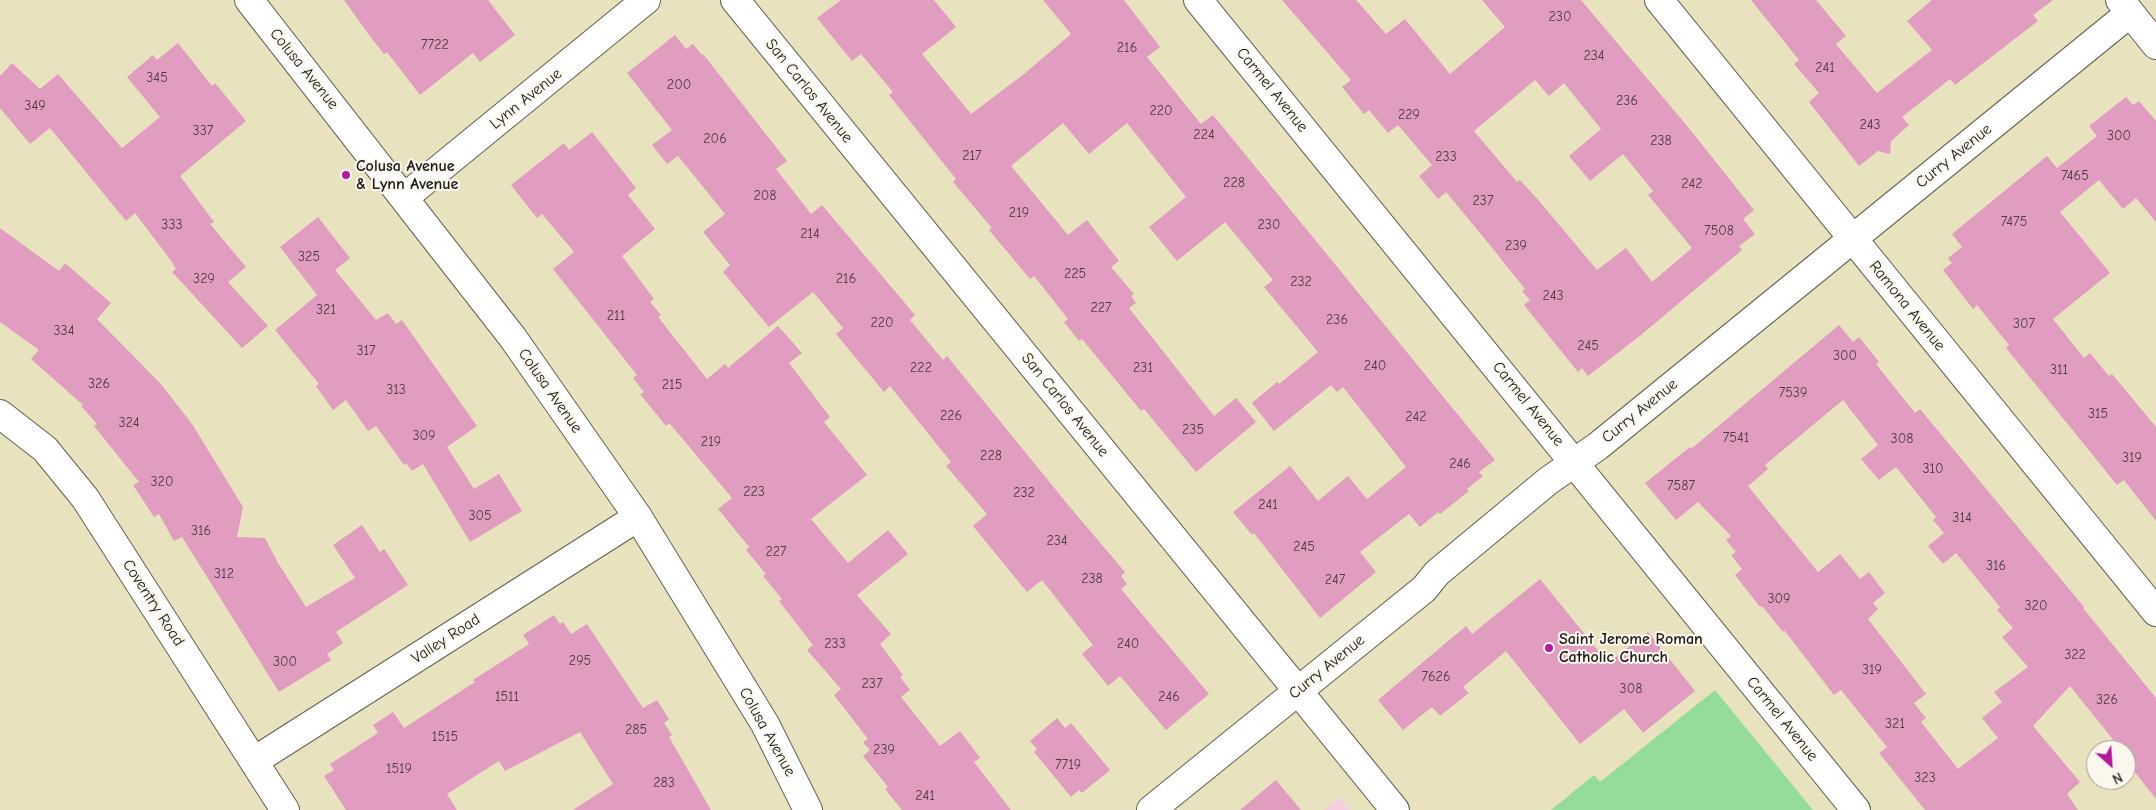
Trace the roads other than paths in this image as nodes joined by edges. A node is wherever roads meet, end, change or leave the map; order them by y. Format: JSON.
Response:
{"nodes":[{"id":1,"x":249,"y":0,"type":"edge"},
{"id":2,"x":646,"y":0,"type":"edge"},
{"id":3,"x":735,"y":0,"type":"edge"},
{"id":4,"x":1198,"y":0,"type":"edge"},
{"id":5,"x":1659,"y":0,"type":"edge"},
{"id":6,"x":2125,"y":6,"type":"edge"},
{"id":7,"x":2156,"y":45,"type":"edge"},
{"id":8,"x":405,"y":197,"type":"junction"},
{"id":9,"x":1853,"y":239,"type":"junction"},
{"id":10,"x":0,"y":414,"type":"edge"},
{"id":11,"x":1575,"y":462,"type":"junction"},
{"id":12,"x":638,"y":517,"type":"junction"},
{"id":13,"x":2156,"y":612,"type":"edge"},
{"id":14,"x":1298,"y":691,"type":"junction"},
{"id":15,"x":254,"y":762,"type":"junction"},
{"id":16,"x":285,"y":810,"type":"edge"},
{"id":17,"x":808,"y":810,"type":"edge"},
{"id":18,"x":1151,"y":810,"type":"edge"},
{"id":19,"x":1395,"y":810,"type":"edge"},
{"id":20,"x":1856,"y":810,"type":"edge"}],
"edges":[{"from":1,"to":8,"type":"street","name":"Colusa Avenue"},
{"from":2,"to":8,"type":"street","name":"Lynn Avenue"},
{"from":3,"to":14,"type":"street","name":"San Carlos Avenue"},
{"from":4,"to":11,"type":"street","name":"Carmel Avenue"},
{"from":5,"to":9,"type":"street","name":"Ramona Avenue"},
{"from":6,"to":7,"type":"street"},
{"from":6,"to":9,"type":"street","name":"Curry Avenue"},
{"from":8,"to":12,"type":"street","name":"Colusa Avenue"},
{"from":9,"to":11,"type":"street","name":"Curry Avenue"},
{"from":9,"to":13,"type":"street","name":"Ramona Avenue"},
{"from":10,"to":15,"type":"street","name":"Coventry Road"},
{"from":11,"to":14,"type":"street","name":"Curry Avenue"},
{"from":11,"to":20,"type":"street","name":"Carmel Avenue"},
{"from":12,"to":15,"type":"street","name":"Valley Road"},
{"from":12,"to":17,"type":"street","name":"Colusa Avenue"},
{"from":14,"to":18,"type":"street","name":"Curry Avenue"},
{"from":14,"to":19,"type":"street","name":"San Carlos Avenue"},
{"from":15,"to":16,"type":"street","name":"Coventry Road"}]}
